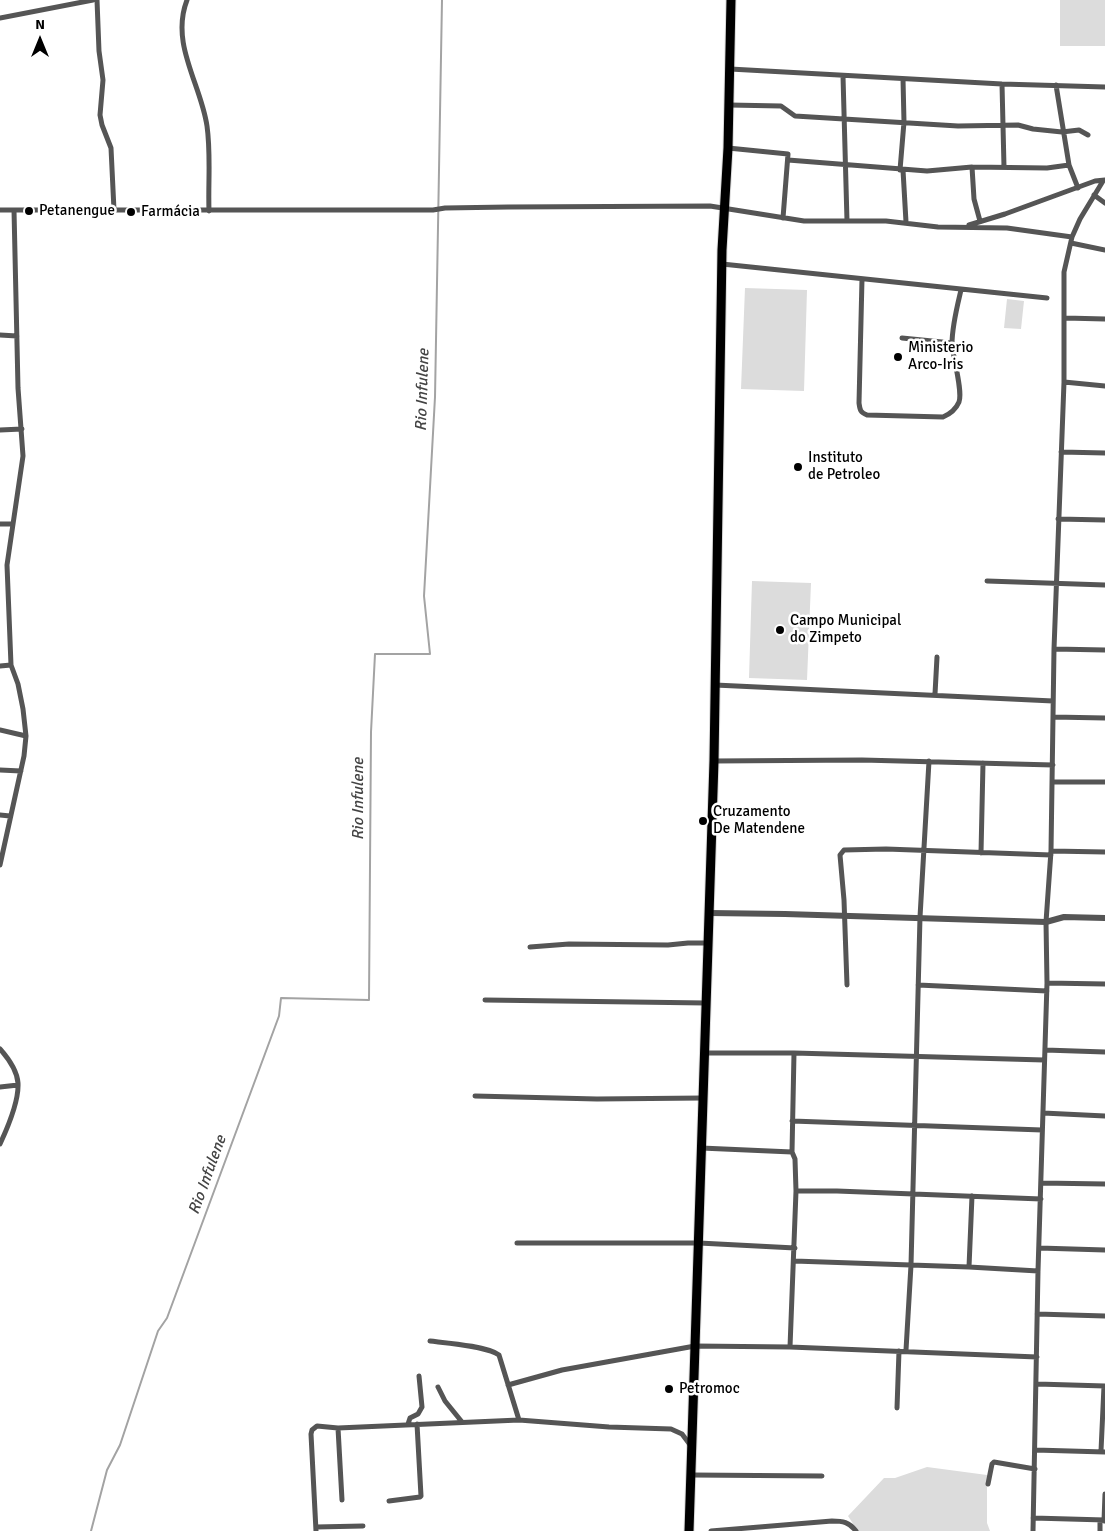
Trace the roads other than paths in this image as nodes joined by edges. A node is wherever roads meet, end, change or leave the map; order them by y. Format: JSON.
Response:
{"nodes":[{"id":1,"x":93,"y":0,"type":"edge"},
{"id":2,"x":97,"y":0,"type":"edge"},
{"id":3,"x":187,"y":0,"type":"edge"},
{"id":4,"x":731,"y":0,"type":"edge"},
{"id":5,"x":0,"y":18,"type":"edge"},
{"id":6,"x":730,"y":69,"type":"junction"},
{"id":7,"x":843,"y":76,"type":"junction"},
{"id":8,"x":903,"y":79,"type":"junction"},
{"id":9,"x":1002,"y":84,"type":"junction"},
{"id":10,"x":1056,"y":85,"type":"junction"},
{"id":11,"x":1104,"y":87,"type":"edge"},
{"id":12,"x":729,"y":105,"type":"junction"},
{"id":13,"x":844,"y":118,"type":"junction"},
{"id":14,"x":904,"y":122,"type":"junction"},
{"id":15,"x":1002,"y":125,"type":"junction"},
{"id":16,"x":1062,"y":132,"type":"junction"},
{"id":17,"x":1088,"y":135,"type":"dead end"},
{"id":18,"x":728,"y":148,"type":"junction"},
{"id":19,"x":788,"y":160,"type":"junction"},
{"id":20,"x":846,"y":165,"type":"junction"},
{"id":21,"x":1069,"y":165,"type":"junction"},
{"id":22,"x":972,"y":167,"type":"junction"},
{"id":23,"x":1004,"y":167,"type":"junction"},
{"id":24,"x":902,"y":170,"type":"junction"},
{"id":25,"x":1104,"y":181,"type":"edge"},
{"id":26,"x":1078,"y":188,"type":"junction"},
{"id":27,"x":1094,"y":195,"type":"junction"},
{"id":28,"x":1105,"y":203,"type":"edge"},
{"id":29,"x":724,"y":208,"type":"junction"},
{"id":30,"x":0,"y":210,"type":"edge"},
{"id":31,"x":14,"y":210,"type":"junction"},
{"id":32,"x":114,"y":210,"type":"junction"},
{"id":33,"x":208,"y":211,"type":"junction"},
{"id":34,"x":783,"y":218,"type":"junction"},
{"id":35,"x":847,"y":221,"type":"junction"},
{"id":36,"x":980,"y":221,"type":"junction"},
{"id":37,"x":906,"y":222,"type":"junction"},
{"id":38,"x":966,"y":226,"type":"junction"},
{"id":39,"x":1072,"y":236,"type":"junction"},
{"id":40,"x":1070,"y":243,"type":"junction"},
{"id":41,"x":1105,"y":250,"type":"edge"},
{"id":42,"x":722,"y":264,"type":"junction"},
{"id":43,"x":862,"y":279,"type":"junction"},
{"id":44,"x":961,"y":290,"type":"junction"},
{"id":45,"x":1047,"y":298,"type":"dead end"},
{"id":46,"x":1065,"y":318,"type":"junction"},
{"id":47,"x":1105,"y":319,"type":"edge"},
{"id":48,"x":0,"y":335,"type":"edge"},
{"id":49,"x":17,"y":336,"type":"junction"},
{"id":50,"x":902,"y":338,"type":"dead end"},
{"id":51,"x":952,"y":343,"type":"junction"},
{"id":52,"x":1064,"y":382,"type":"junction"},
{"id":53,"x":1105,"y":386,"type":"edge"},
{"id":54,"x":22,"y":429,"type":"junction"},
{"id":55,"x":0,"y":430,"type":"edge"},
{"id":56,"x":1061,"y":452,"type":"junction"},
{"id":57,"x":1105,"y":453,"type":"edge"},
{"id":58,"x":1058,"y":520,"type":"junction"},
{"id":59,"x":1105,"y":520,"type":"edge"},
{"id":60,"x":0,"y":524,"type":"edge"},
{"id":61,"x":12,"y":524,"type":"junction"},
{"id":62,"x":0,"y":565,"type":"edge"},
{"id":63,"x":6,"y":565,"type":"junction"},
{"id":64,"x":987,"y":581,"type":"dead end"},
{"id":65,"x":1056,"y":583,"type":"junction"},
{"id":66,"x":1105,"y":585,"type":"edge"},
{"id":67,"x":1054,"y":649,"type":"junction"},
{"id":68,"x":1105,"y":650,"type":"edge"},
{"id":69,"x":936,"y":657,"type":"dead end"},
{"id":70,"x":11,"y":665,"type":"junction"},
{"id":71,"x":0,"y":666,"type":"edge"},
{"id":72,"x":715,"y":684,"type":"junction"},
{"id":73,"x":936,"y":694,"type":"junction"},
{"id":74,"x":1053,"y":700,"type":"junction"},
{"id":75,"x":1053,"y":717,"type":"junction"},
{"id":76,"x":1105,"y":718,"type":"edge"},
{"id":77,"x":0,"y":730,"type":"edge"},
{"id":78,"x":26,"y":736,"type":"junction"},
{"id":79,"x":714,"y":760,"type":"junction"},
{"id":80,"x":930,"y":761,"type":"junction"},
{"id":81,"x":983,"y":763,"type":"junction"},
{"id":82,"x":1053,"y":765,"type":"junction"},
{"id":83,"x":0,"y":770,"type":"edge"},
{"id":84,"x":21,"y":771,"type":"junction"},
{"id":85,"x":1053,"y":782,"type":"junction"},
{"id":86,"x":1105,"y":782,"type":"edge"},
{"id":87,"x":0,"y":815,"type":"edge"},
{"id":88,"x":10,"y":816,"type":"junction"},
{"id":89,"x":924,"y":851,"type":"junction"},
{"id":90,"x":981,"y":852,"type":"junction"},
{"id":91,"x":1105,"y":852,"type":"edge"},
{"id":92,"x":1051,"y":853,"type":"junction"},
{"id":93,"x":0,"y":865,"type":"edge"},
{"id":94,"x":710,"y":913,"type":"junction"},
{"id":95,"x":844,"y":916,"type":"junction"},
{"id":96,"x":920,"y":917,"type":"junction"},
{"id":97,"x":1105,"y":918,"type":"edge"},
{"id":98,"x":1046,"y":922,"type":"junction"},
{"id":99,"x":708,"y":943,"type":"junction"},
{"id":100,"x":530,"y":947,"type":"dead end"},
{"id":101,"x":1047,"y":983,"type":"junction"},
{"id":102,"x":1105,"y":984,"type":"edge"},
{"id":103,"x":847,"y":985,"type":"dead end"},
{"id":104,"x":918,"y":985,"type":"junction"},
{"id":105,"x":1047,"y":991,"type":"junction"},
{"id":106,"x":485,"y":1000,"type":"dead end"},
{"id":107,"x":706,"y":1003,"type":"junction"},
{"id":108,"x":0,"y":1049,"type":"edge"},
{"id":109,"x":1045,"y":1050,"type":"junction"},
{"id":110,"x":1105,"y":1052,"type":"edge"},
{"id":111,"x":794,"y":1053,"type":"junction"},
{"id":112,"x":705,"y":1054,"type":"junction"},
{"id":113,"x":917,"y":1057,"type":"junction"},
{"id":114,"x":1044,"y":1060,"type":"junction"},
{"id":115,"x":18,"y":1085,"type":"junction"},
{"id":116,"x":0,"y":1087,"type":"edge"},
{"id":117,"x":476,"y":1096,"type":"dead end"},
{"id":118,"x":704,"y":1098,"type":"junction"},
{"id":119,"x":1043,"y":1114,"type":"junction"},
{"id":120,"x":1105,"y":1116,"type":"edge"},
{"id":121,"x":792,"y":1121,"type":"junction"},
{"id":122,"x":915,"y":1127,"type":"junction"},
{"id":123,"x":1042,"y":1130,"type":"junction"},
{"id":124,"x":0,"y":1144,"type":"edge"},
{"id":125,"x":700,"y":1148,"type":"junction"},
{"id":126,"x":792,"y":1152,"type":"junction"},
{"id":127,"x":1041,"y":1183,"type":"junction"},
{"id":128,"x":1105,"y":1184,"type":"edge"},
{"id":129,"x":796,"y":1191,"type":"junction"},
{"id":130,"x":913,"y":1195,"type":"junction"},
{"id":131,"x":972,"y":1196,"type":"junction"},
{"id":132,"x":1041,"y":1199,"type":"junction"},
{"id":133,"x":517,"y":1243,"type":"dead end"},
{"id":134,"x":699,"y":1243,"type":"junction"},
{"id":135,"x":794,"y":1248,"type":"junction"},
{"id":136,"x":1039,"y":1248,"type":"junction"},
{"id":137,"x":1105,"y":1250,"type":"edge"},
{"id":138,"x":794,"y":1261,"type":"junction"},
{"id":139,"x":911,"y":1265,"type":"junction"},
{"id":140,"x":969,"y":1267,"type":"junction"},
{"id":141,"x":1038,"y":1271,"type":"junction"},
{"id":142,"x":1037,"y":1314,"type":"junction"},
{"id":143,"x":1105,"y":1316,"type":"edge"},
{"id":144,"x":430,"y":1341,"type":"dead end"},
{"id":145,"x":695,"y":1346,"type":"junction"},
{"id":146,"x":790,"y":1347,"type":"junction"},
{"id":147,"x":906,"y":1350,"type":"junction"},
{"id":148,"x":899,"y":1351,"type":"junction"},
{"id":149,"x":1037,"y":1357,"type":"junction"},
{"id":150,"x":419,"y":1376,"type":"dead end"},
{"id":151,"x":1037,"y":1384,"type":"junction"},
{"id":152,"x":508,"y":1385,"type":"junction"},
{"id":153,"x":1105,"y":1386,"type":"edge"},
{"id":154,"x":438,"y":1387,"type":"dead end"},
{"id":155,"x":897,"y":1408,"type":"dead end"},
{"id":156,"x":519,"y":1420,"type":"junction"},
{"id":157,"x":462,"y":1422,"type":"junction"},
{"id":158,"x":408,"y":1424,"type":"junction"},
{"id":159,"x":417,"y":1424,"type":"junction"},
{"id":160,"x":338,"y":1428,"type":"junction"},
{"id":161,"x":692,"y":1449,"type":"junction"},
{"id":162,"x":1035,"y":1450,"type":"junction"},
{"id":163,"x":1103,"y":1452,"type":"edge"},
{"id":164,"x":1035,"y":1469,"type":"junction"},
{"id":165,"x":692,"y":1475,"type":"junction"},
{"id":166,"x":822,"y":1476,"type":"dead end"},
{"id":167,"x":988,"y":1484,"type":"dead end"},
{"id":168,"x":1105,"y":1494,"type":"edge"},
{"id":169,"x":342,"y":1500,"type":"dead end"},
{"id":170,"x":389,"y":1501,"type":"dead end"},
{"id":171,"x":1034,"y":1518,"type":"junction"},
{"id":172,"x":1103,"y":1521,"type":"edge"},
{"id":173,"x":363,"y":1526,"type":"dead end"},
{"id":174,"x":316,"y":1529,"type":"edge"},
{"id":175,"x":689,"y":1531,"type":"edge"},
{"id":176,"x":711,"y":1531,"type":"edge"},
{"id":177,"x":856,"y":1531,"type":"edge"},
{"id":178,"x":1033,"y":1531,"type":"edge"},
{"id":179,"x":1100,"y":1531,"type":"edge"}],
"edges":[{"from":1,"to":5,"type":"street"},
{"from":2,"to":32,"type":"street"},
{"from":3,"to":33,"type":"street"},
{"from":4,"to":6,"type":"highway"},
{"from":6,"to":7,"type":"street"},
{"from":6,"to":12,"type":"highway"},
{"from":7,"to":8,"type":"street"},
{"from":7,"to":13,"type":"street"},
{"from":8,"to":9,"type":"street"},
{"from":8,"to":14,"type":"street"},
{"from":9,"to":10,"type":"street"},
{"from":9,"to":15,"type":"street"},
{"from":10,"to":11,"type":"street"},
{"from":10,"to":16,"type":"street"},
{"from":12,"to":13,"type":"street"},
{"from":12,"to":18,"type":"highway"},
{"from":13,"to":14,"type":"street"},
{"from":13,"to":20,"type":"street"},
{"from":14,"to":15,"type":"street"},
{"from":14,"to":24,"type":"street"},
{"from":15,"to":16,"type":"street"},
{"from":15,"to":23,"type":"street"},
{"from":16,"to":17,"type":"street"},
{"from":16,"to":21,"type":"street"},
{"from":18,"to":19,"type":"street"},
{"from":18,"to":29,"type":"highway"},
{"from":19,"to":20,"type":"street"},
{"from":19,"to":34,"type":"street"},
{"from":20,"to":24,"type":"street"},
{"from":20,"to":35,"type":"street"},
{"from":21,"to":23,"type":"street"},
{"from":21,"to":26,"type":"street"},
{"from":22,"to":23,"type":"street"},
{"from":22,"to":24,"type":"street"},
{"from":22,"to":36,"type":"street"},
{"from":24,"to":37,"type":"street"},
{"from":25,"to":26,"type":"street"},
{"from":25,"to":27,"type":"street"},
{"from":26,"to":36,"type":"street"},
{"from":27,"to":28,"type":"street"},
{"from":27,"to":39,"type":"street"},
{"from":29,"to":33,"type":"street"},
{"from":29,"to":34,"type":"street"},
{"from":29,"to":42,"type":"highway"},
{"from":30,"to":31,"type":"street"},
{"from":31,"to":32,"type":"street"},
{"from":31,"to":49,"type":"street"},
{"from":32,"to":33,"type":"street"},
{"from":34,"to":35,"type":"street"},
{"from":35,"to":37,"type":"street"},
{"from":36,"to":38,"type":"street"},
{"from":37,"to":38,"type":"street"},
{"from":38,"to":39,"type":"street"},
{"from":39,"to":40,"type":"street"},
{"from":40,"to":41,"type":"street"},
{"from":40,"to":46,"type":"street"},
{"from":42,"to":43,"type":"street"},
{"from":42,"to":72,"type":"highway"},
{"from":43,"to":44,"type":"street"},
{"from":43,"to":51,"type":"street"},
{"from":44,"to":45,"type":"street"},
{"from":44,"to":51,"type":"street"},
{"from":46,"to":47,"type":"street"},
{"from":46,"to":52,"type":"street"},
{"from":48,"to":49,"type":"street"},
{"from":49,"to":54,"type":"street"},
{"from":50,"to":51,"type":"street"},
{"from":52,"to":53,"type":"street"},
{"from":52,"to":56,"type":"street"},
{"from":54,"to":55,"type":"street"},
{"from":54,"to":61,"type":"street"},
{"from":56,"to":57,"type":"street"},
{"from":56,"to":58,"type":"street"},
{"from":58,"to":59,"type":"street"},
{"from":58,"to":65,"type":"street"},
{"from":60,"to":61,"type":"street"},
{"from":61,"to":63,"type":"street"},
{"from":62,"to":63,"type":"street"},
{"from":63,"to":70,"type":"street"},
{"from":64,"to":65,"type":"street"},
{"from":65,"to":66,"type":"street"},
{"from":65,"to":67,"type":"street"},
{"from":67,"to":68,"type":"street"},
{"from":67,"to":74,"type":"street"},
{"from":69,"to":73,"type":"street"},
{"from":70,"to":71,"type":"street"},
{"from":70,"to":78,"type":"street"},
{"from":72,"to":73,"type":"street"},
{"from":72,"to":79,"type":"highway"},
{"from":73,"to":74,"type":"street"},
{"from":74,"to":75,"type":"street"},
{"from":75,"to":76,"type":"street"},
{"from":75,"to":82,"type":"street"},
{"from":77,"to":78,"type":"street"},
{"from":78,"to":84,"type":"street"},
{"from":79,"to":80,"type":"street"},
{"from":79,"to":94,"type":"highway"},
{"from":80,"to":81,"type":"street"},
{"from":80,"to":89,"type":"street"},
{"from":81,"to":82,"type":"street"},
{"from":81,"to":90,"type":"street"},
{"from":82,"to":85,"type":"street"},
{"from":83,"to":84,"type":"street"},
{"from":84,"to":88,"type":"street"},
{"from":85,"to":86,"type":"street"},
{"from":85,"to":92,"type":"street"},
{"from":87,"to":88,"type":"street"},
{"from":88,"to":93,"type":"street"},
{"from":89,"to":90,"type":"street"},
{"from":89,"to":95,"type":"street"},
{"from":89,"to":96,"type":"street"},
{"from":90,"to":92,"type":"street"},
{"from":91,"to":92,"type":"street"},
{"from":92,"to":98,"type":"street"},
{"from":94,"to":95,"type":"street"},
{"from":94,"to":99,"type":"highway"},
{"from":95,"to":96,"type":"street"},
{"from":95,"to":103,"type":"street"},
{"from":96,"to":98,"type":"street"},
{"from":96,"to":104,"type":"street"},
{"from":97,"to":98,"type":"street"},
{"from":98,"to":101,"type":"street"},
{"from":99,"to":100,"type":"street"},
{"from":99,"to":107,"type":"highway"},
{"from":101,"to":102,"type":"street"},
{"from":101,"to":105,"type":"street"},
{"from":104,"to":105,"type":"street"},
{"from":104,"to":113,"type":"street"},
{"from":105,"to":109,"type":"street"},
{"from":106,"to":107,"type":"street"},
{"from":107,"to":112,"type":"highway"},
{"from":108,"to":115,"type":"street"},
{"from":109,"to":110,"type":"street"},
{"from":109,"to":114,"type":"street"},
{"from":111,"to":112,"type":"street"},
{"from":111,"to":113,"type":"street"},
{"from":111,"to":121,"type":"street"},
{"from":112,"to":118,"type":"highway"},
{"from":113,"to":114,"type":"street"},
{"from":113,"to":122,"type":"street"},
{"from":114,"to":119,"type":"street"},
{"from":115,"to":116,"type":"street"},
{"from":115,"to":124,"type":"street"},
{"from":117,"to":118,"type":"street"},
{"from":118,"to":125,"type":"highway"},
{"from":119,"to":120,"type":"street"},
{"from":119,"to":123,"type":"street"},
{"from":121,"to":122,"type":"street"},
{"from":121,"to":126,"type":"street"},
{"from":122,"to":123,"type":"street"},
{"from":122,"to":130,"type":"street"},
{"from":123,"to":127,"type":"street"},
{"from":125,"to":126,"type":"street"},
{"from":125,"to":134,"type":"highway"},
{"from":126,"to":129,"type":"street"},
{"from":127,"to":128,"type":"street"},
{"from":127,"to":132,"type":"street"},
{"from":129,"to":130,"type":"street"},
{"from":129,"to":135,"type":"street"},
{"from":130,"to":131,"type":"street"},
{"from":130,"to":139,"type":"street"},
{"from":131,"to":132,"type":"street"},
{"from":131,"to":140,"type":"street"},
{"from":132,"to":136,"type":"street"},
{"from":133,"to":134,"type":"street"},
{"from":134,"to":135,"type":"street"},
{"from":134,"to":145,"type":"highway"},
{"from":135,"to":138,"type":"street"},
{"from":136,"to":137,"type":"street"},
{"from":136,"to":141,"type":"street"},
{"from":138,"to":139,"type":"street"},
{"from":138,"to":146,"type":"street"},
{"from":139,"to":140,"type":"street"},
{"from":139,"to":147,"type":"street"},
{"from":140,"to":141,"type":"street"},
{"from":141,"to":142,"type":"street"},
{"from":142,"to":143,"type":"street"},
{"from":142,"to":149,"type":"street"},
{"from":144,"to":152,"type":"street"},
{"from":145,"to":146,"type":"street"},
{"from":145,"to":152,"type":"street"},
{"from":145,"to":161,"type":"highway"},
{"from":146,"to":148,"type":"street"},
{"from":147,"to":148,"type":"street"},
{"from":147,"to":149,"type":"street"},
{"from":148,"to":155,"type":"street"},
{"from":149,"to":151,"type":"street"},
{"from":150,"to":158,"type":"street"},
{"from":151,"to":153,"type":"street"},
{"from":151,"to":162,"type":"street"},
{"from":152,"to":156,"type":"street"},
{"from":153,"to":163,"type":"street"},
{"from":154,"to":157,"type":"street"},
{"from":156,"to":157,"type":"street"},
{"from":156,"to":161,"type":"street"},
{"from":157,"to":159,"type":"street"},
{"from":158,"to":159,"type":"street"},
{"from":158,"to":160,"type":"street"},
{"from":159,"to":170,"type":"street"},
{"from":160,"to":169,"type":"street"},
{"from":160,"to":174,"type":"street"},
{"from":161,"to":165,"type":"highway"},
{"from":162,"to":163,"type":"street"},
{"from":162,"to":164,"type":"street"},
{"from":164,"to":167,"type":"street"},
{"from":164,"to":171,"type":"street"},
{"from":165,"to":166,"type":"street"},
{"from":165,"to":175,"type":"highway"},
{"from":168,"to":172,"type":"street"},
{"from":171,"to":172,"type":"street"},
{"from":171,"to":178,"type":"street"},
{"from":172,"to":179,"type":"street"},
{"from":173,"to":174,"type":"street"},
{"from":176,"to":177,"type":"street"}]}
